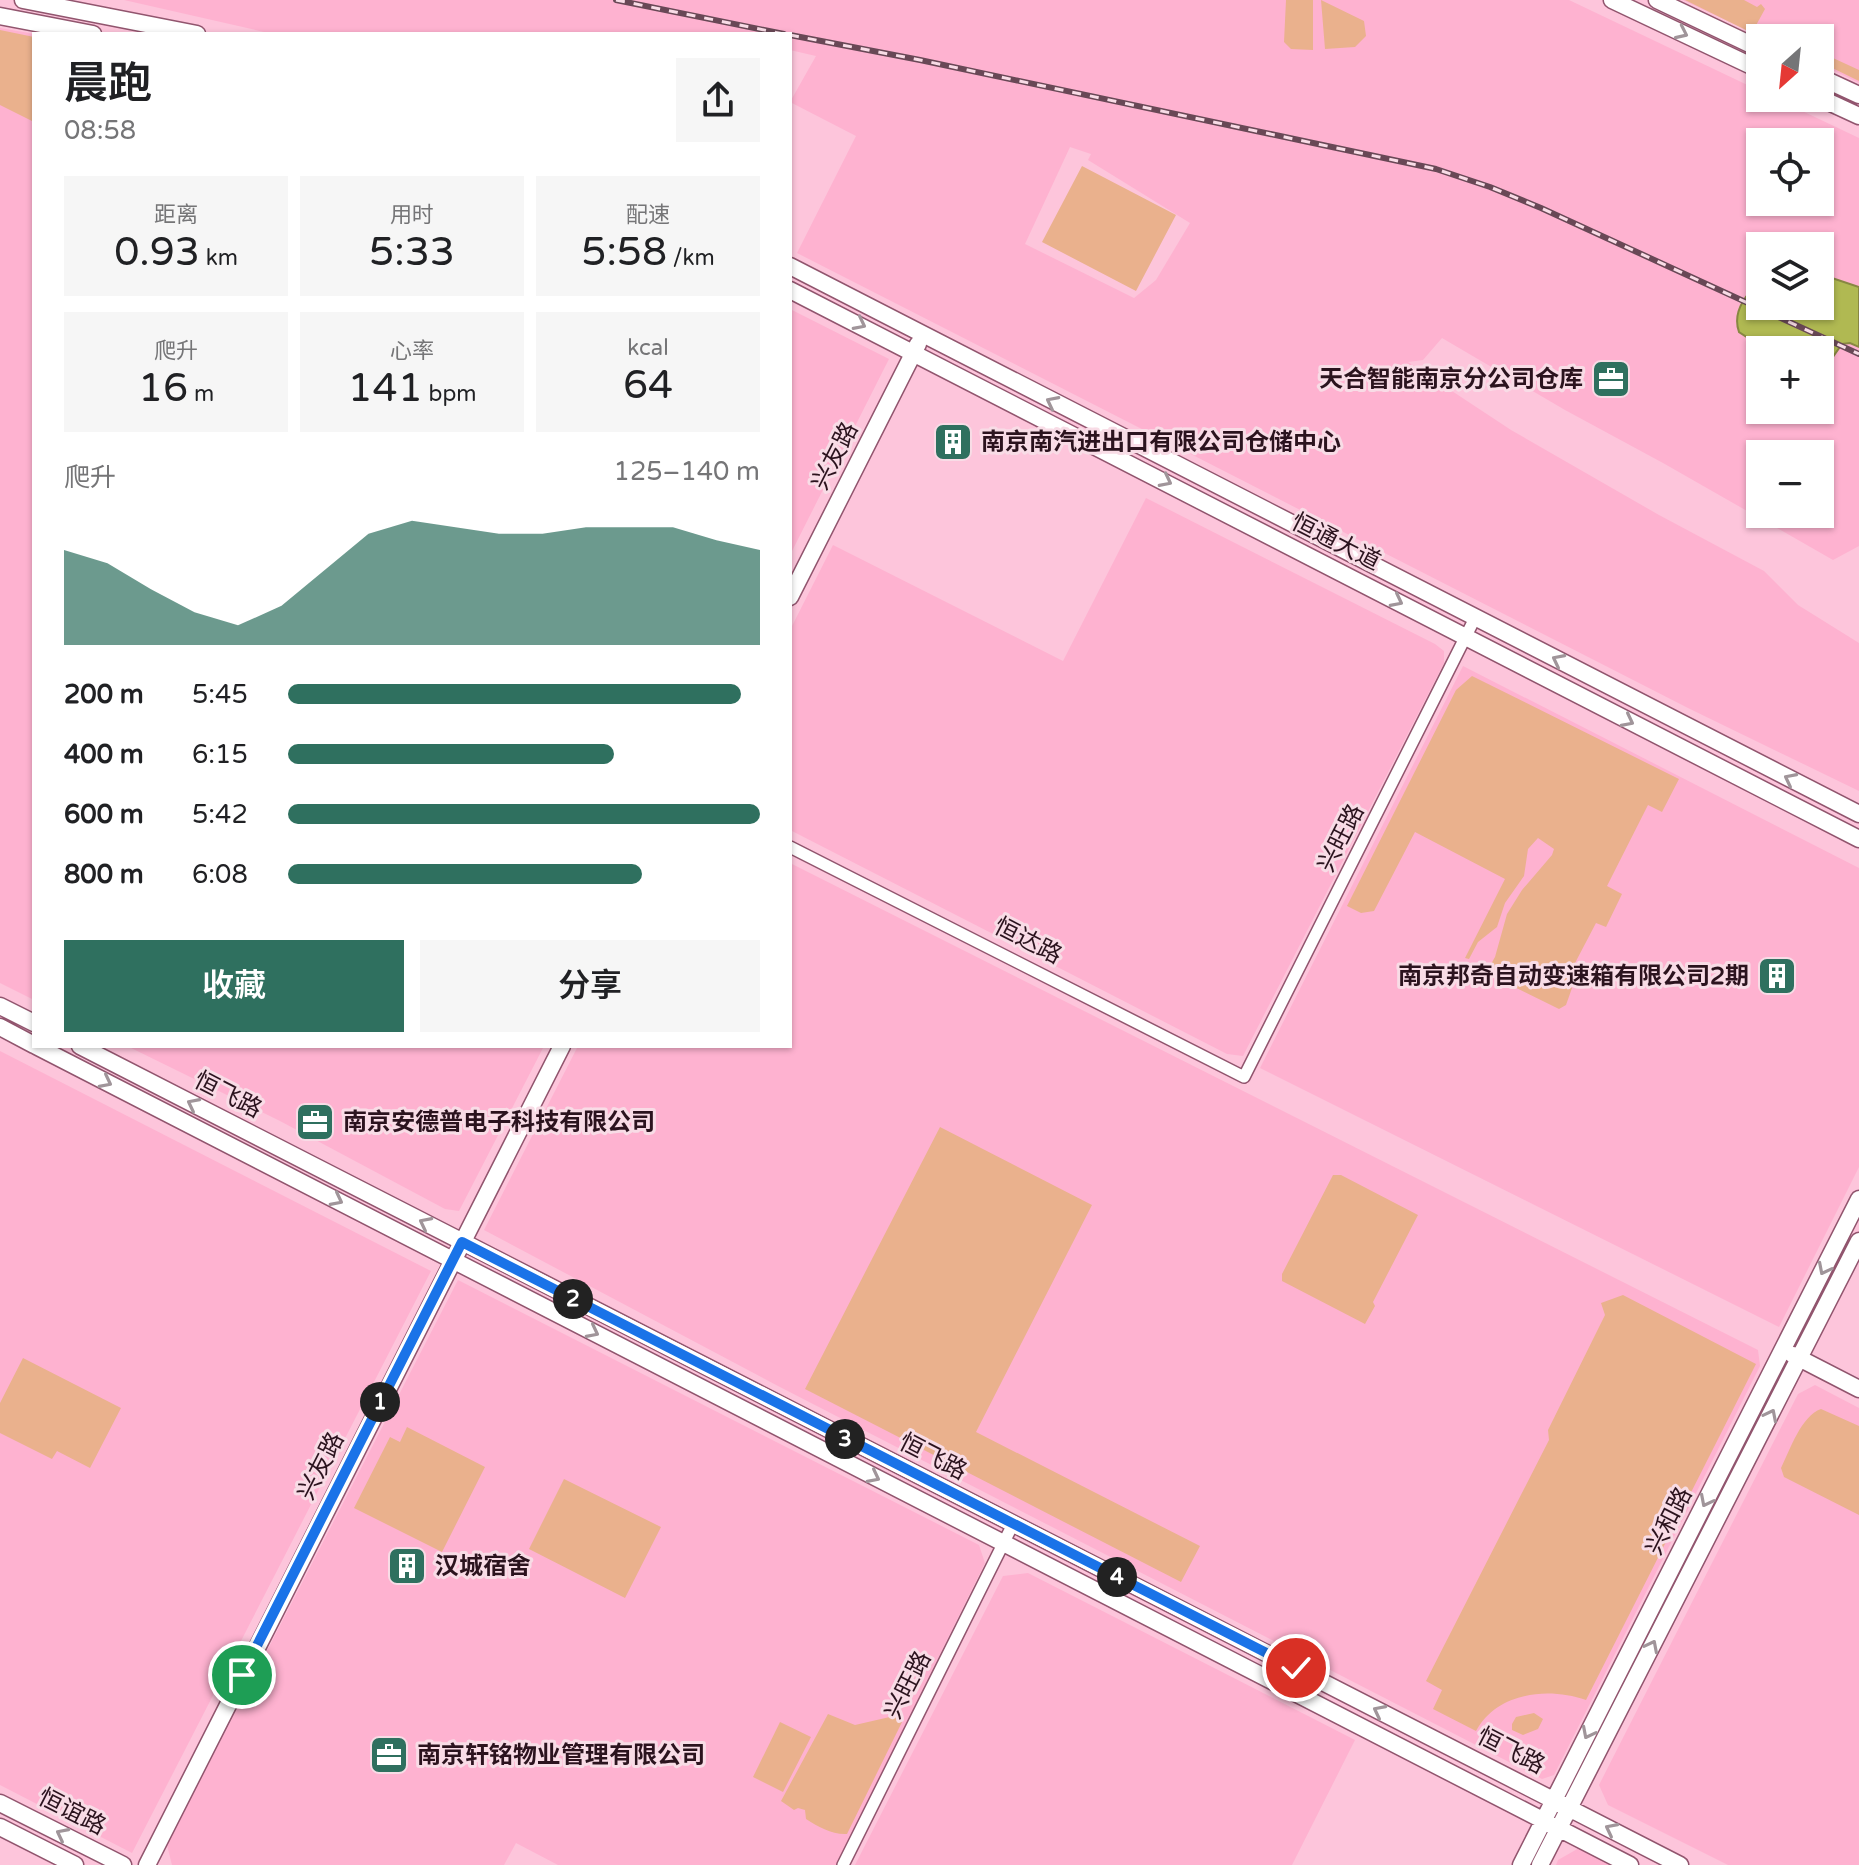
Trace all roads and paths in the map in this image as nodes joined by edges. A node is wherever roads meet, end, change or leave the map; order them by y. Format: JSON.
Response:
{"nodes":[{"id":1,"x":23,"y":0,"type":"edge"},
{"id":2,"x":1612,"y":0,"type":"edge"},
{"id":3,"x":1657,"y":0,"type":"edge"},
{"id":4,"x":0,"y":16,"type":"edge"},
{"id":5,"x":83,"y":32,"type":"edge"},
{"id":6,"x":187,"y":32,"type":"edge"},
{"id":7,"x":1746,"y":42,"type":"edge"},
{"id":8,"x":1746,"y":63,"type":"edge"},
{"id":9,"x":1834,"y":83,"type":"edge"},
{"id":10,"x":1859,"y":95,"type":"edge"},
{"id":11,"x":1834,"y":104,"type":"edge"},
{"id":12,"x":1859,"y":116,"type":"edge"},
{"id":13,"x":792,"y":267,"type":"edge"},
{"id":14,"x":792,"y":291,"type":"edge"},
{"id":15,"x":923,"y":335,"type":"junction"},
{"id":16,"x":914,"y":352,"type":"junction"},
{"id":17,"x":792,"y":593,"type":"edge"},
{"id":18,"x":1475,"y":618,"type":"junction"},
{"id":19,"x":1467,"y":635,"type":"junction"},
{"id":20,"x":1859,"y":814,"type":"edge"},
{"id":21,"x":1859,"y":839,"type":"edge"},
{"id":22,"x":792,"y":848,"type":"edge"},
{"id":23,"x":0,"y":1006,"type":"edge"},
{"id":24,"x":32,"y":1022,"type":"edge"},
{"id":25,"x":0,"y":1027,"type":"edge"},
{"id":26,"x":32,"y":1043,"type":"edge"},
{"id":27,"x":41,"y":1048,"type":"edge"},
{"id":28,"x":84,"y":1048,"type":"edge"},
{"id":29,"x":561,"y":1048,"type":"edge"},
{"id":30,"x":1244,"y":1077,"type":"joint"},
{"id":31,"x":1859,"y":1199,"type":"edge"},
{"id":32,"x":1859,"y":1241,"type":"edge"},
{"id":33,"x":462,"y":1242,"type":"junction"},
{"id":34,"x":452,"y":1259,"type":"junction"},
{"id":35,"x":1783,"y":1349,"type":"junction"},
{"id":36,"x":1800,"y":1359,"type":"junction"},
{"id":37,"x":1859,"y":1389,"type":"edge"},
{"id":38,"x":1013,"y":1524,"type":"junction"},
{"id":39,"x":1004,"y":1543,"type":"junction"},
{"id":40,"x":0,"y":1803,"type":"edge"},
{"id":41,"x":1562,"y":1804,"type":"junction"},
{"id":42,"x":1551,"y":1825,"type":"junction"},
{"id":43,"x":0,"y":1827,"type":"edge"},
{"id":44,"x":75,"y":1865,"type":"edge"},
{"id":45,"x":123,"y":1865,"type":"edge"},
{"id":46,"x":147,"y":1865,"type":"edge"},
{"id":47,"x":843,"y":1865,"type":"edge"},
{"id":48,"x":1521,"y":1865,"type":"edge"},
{"id":49,"x":1540,"y":1865,"type":"edge"},
{"id":50,"x":1630,"y":1865,"type":"edge"},
{"id":51,"x":1680,"y":1865,"type":"edge"}],
"edges":[{"from":1,"to":6,"type":"main road"},
{"from":2,"to":8,"type":"main road","one_way":true},
{"from":3,"to":7,"type":"main road"},
{"from":4,"to":5,"type":"main road"},
{"from":9,"to":10,"type":"main road"},
{"from":11,"to":12,"type":"main road"},
{"from":13,"to":15,"type":"main road","name":"恒通大道"},
{"from":14,"to":16,"type":"main road","name":"恒通大道","one_way":true},
{"from":15,"to":16,"type":"main road","name":"兴友路"},
{"from":18,"to":15,"type":"main road","name":"恒通大道","one_way":true},
{"from":16,"to":17,"type":"main road","name":"兴友路"},
{"from":16,"to":19,"type":"main road","name":"恒通大道","one_way":true},
{"from":18,"to":19,"type":"street","name":"兴旺路"},
{"from":20,"to":18,"type":"main road","name":"恒通大道","one_way":true},
{"from":19,"to":21,"type":"main road","name":"恒通大道","one_way":true},
{"from":19,"to":30,"type":"street","name":"兴旺路"},
{"from":22,"to":30,"type":"street","name":"恒达路"},
{"from":23,"to":24,"type":"main road"},
{"from":25,"to":26,"type":"main road","name":"恒飞路"},
{"from":27,"to":34,"type":"main road","name":"恒飞路","one_way":true},
{"from":33,"to":28,"type":"main road","name":"恒飞路","one_way":true},
{"from":29,"to":33,"type":"main road","name":"兴友路"},
{"from":31,"to":35,"type":"main road","name":"兴和路","one_way":true},
{"from":32,"to":36,"type":"main road","name":"兴和路"},
{"from":33,"to":34,"type":"main road","name":"兴友路"},
{"from":33,"to":38,"type":"main road","name":"恒飞路"},
{"from":34,"to":39,"type":"main road","name":"恒飞路","one_way":true},
{"from":34,"to":46,"type":"main road","name":"兴友路"},
{"from":35,"to":36,"type":"main road"},
{"from":35,"to":41,"type":"main road","name":"兴和路","one_way":true},
{"from":36,"to":37,"type":"main road"},
{"from":41,"to":36,"type":"main road","name":"兴和路","one_way":true},
{"from":38,"to":39,"type":"street","name":"兴旺路"},
{"from":41,"to":38,"type":"main road","name":"恒飞路","one_way":true},
{"from":39,"to":42,"type":"main road","name":"恒飞路"},
{"from":39,"to":47,"type":"street","name":"兴旺路"},
{"from":45,"to":40,"type":"main road","name":"恒谊路","one_way":true},
{"from":41,"to":42,"type":"main road","name":"兴和路"},
{"from":51,"to":41,"type":"main road","name":"恒飞路","one_way":true},
{"from":42,"to":48,"type":"main road","name":"兴和路"},
{"from":42,"to":49,"type":"main road","name":"兴和路"},
{"from":42,"to":50,"type":"main road","name":"恒飞路"},
{"from":43,"to":44,"type":"main road","name":"恒谊路"}]}
